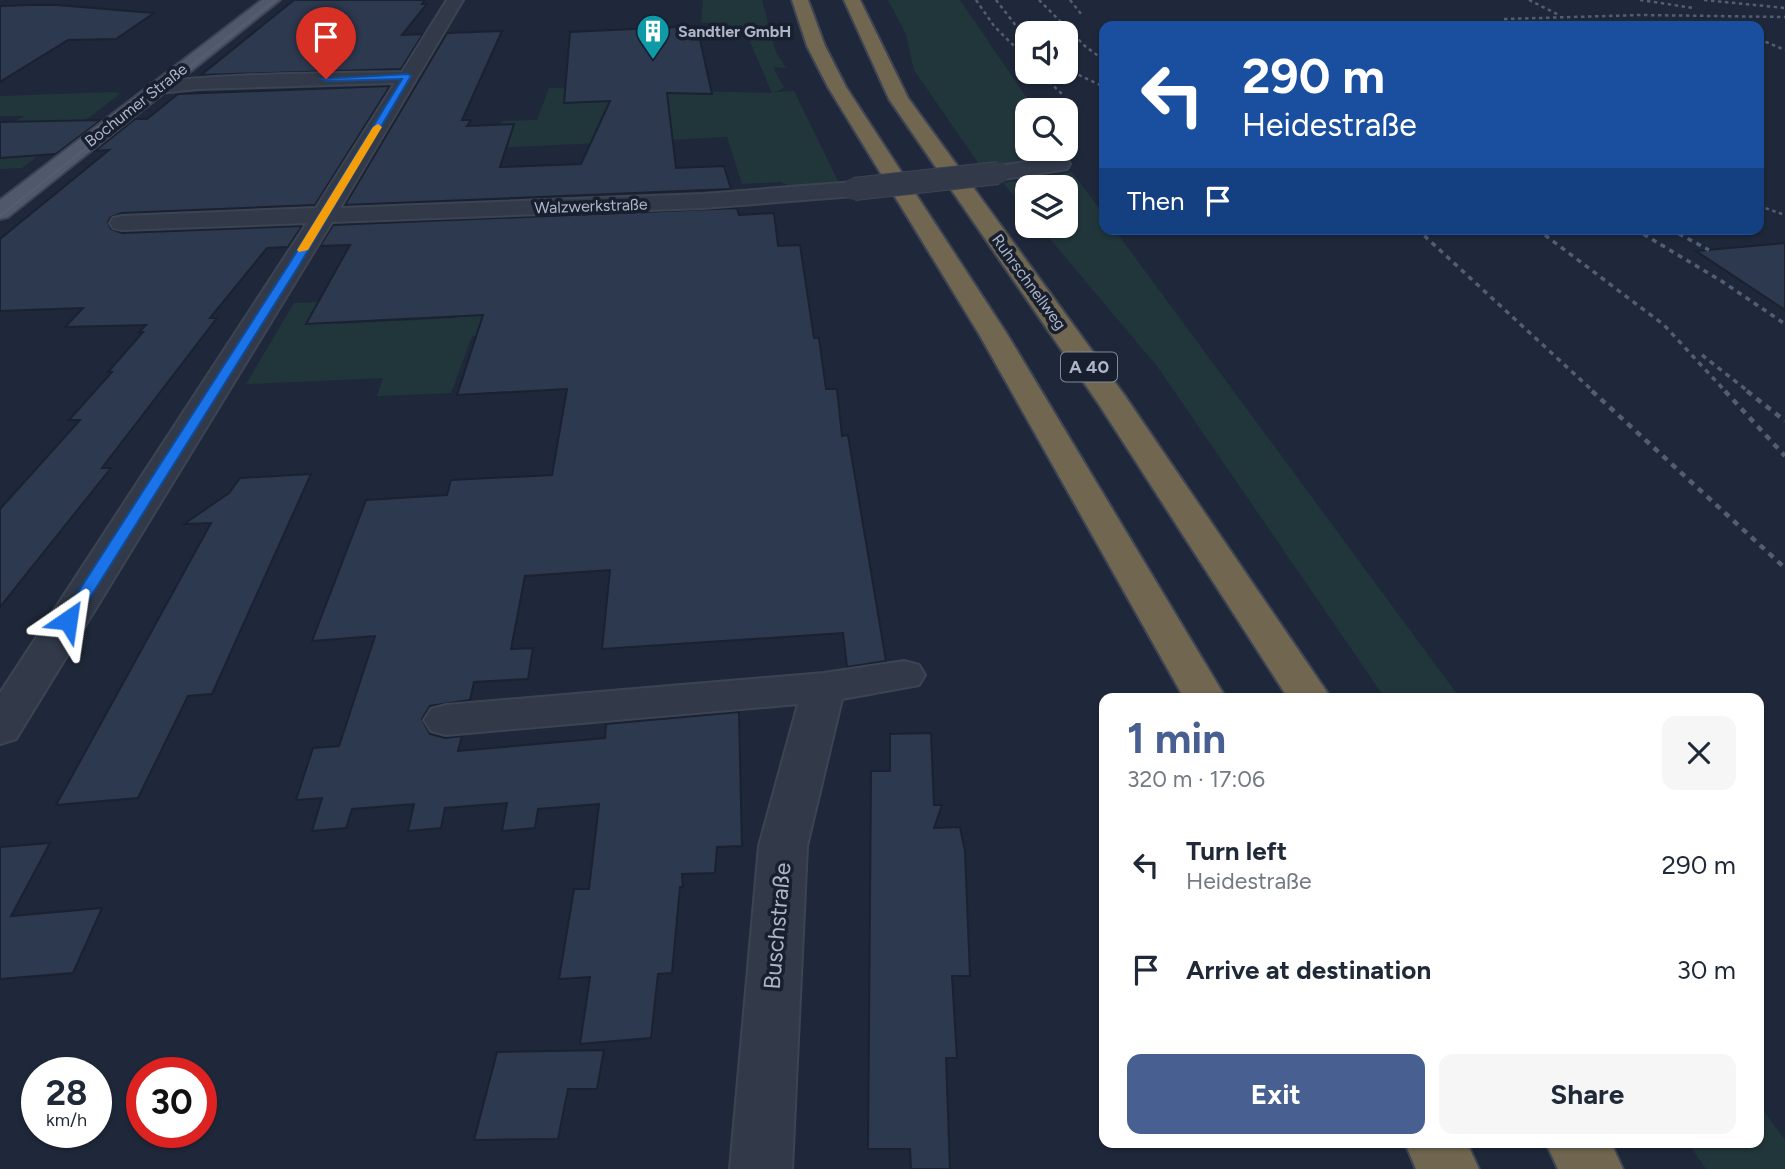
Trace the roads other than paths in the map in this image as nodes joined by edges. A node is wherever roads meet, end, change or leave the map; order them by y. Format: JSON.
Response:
{"nodes":[{"id":1,"x":272,"y":0,"type":"edge"},
{"id":2,"x":455,"y":0,"type":"edge"},
{"id":3,"x":800,"y":0,"type":"edge"},
{"id":4,"x":852,"y":0,"type":"edge"},
{"id":5,"x":406,"y":80,"type":"junction"},
{"id":6,"x":159,"y":87,"type":"junction"},
{"id":7,"x":1059,"y":164,"type":"dead end"},
{"id":8,"x":0,"y":212,"type":"edge"},
{"id":9,"x":323,"y":216,"type":"junction"},
{"id":10,"x":122,"y":223,"type":"dead end"},
{"id":11,"x":904,"y":675,"type":"dead end"},
{"id":12,"x":824,"y":687,"type":"junction"},
{"id":13,"x":1202,"y":693,"type":"edge"},
{"id":14,"x":1307,"y":693,"type":"edge"},
{"id":15,"x":446,"y":720,"type":"dead end"},
{"id":16,"x":0,"y":728,"type":"edge"},
{"id":17,"x":1438,"y":1148,"type":"edge"},
{"id":18,"x":1579,"y":1148,"type":"edge"},
{"id":19,"x":761,"y":1169,"type":"edge"},
{"id":20,"x":1448,"y":1169,"type":"edge"},
{"id":21,"x":1592,"y":1169,"type":"edge"}],
"edges":[{"from":1,"to":6,"type":"main road","name":"Bochumer Straße"},
{"from":2,"to":5,"type":"street"},
{"from":3,"to":13,"type":"highway"},
{"from":4,"to":14,"type":"highway","name":"Ruhrschnellweg","number":"A 40"},
{"from":5,"to":6,"type":"street"},
{"from":5,"to":9,"type":"street"},
{"from":6,"to":8,"type":"main road","name":"Bochumer Straße"},
{"from":7,"to":9,"type":"street","name":"Walzwerkstraße","bridge":true},
{"from":9,"to":10,"type":"street","name":"Walzwerkstraße"},
{"from":9,"to":16,"type":"street"},
{"from":11,"to":12,"type":"street"},
{"from":12,"to":15,"type":"street"},
{"from":12,"to":19,"type":"street","name":"Buschstraße"},
{"from":17,"to":20,"type":"highway"},
{"from":18,"to":21,"type":"highway"}]}
